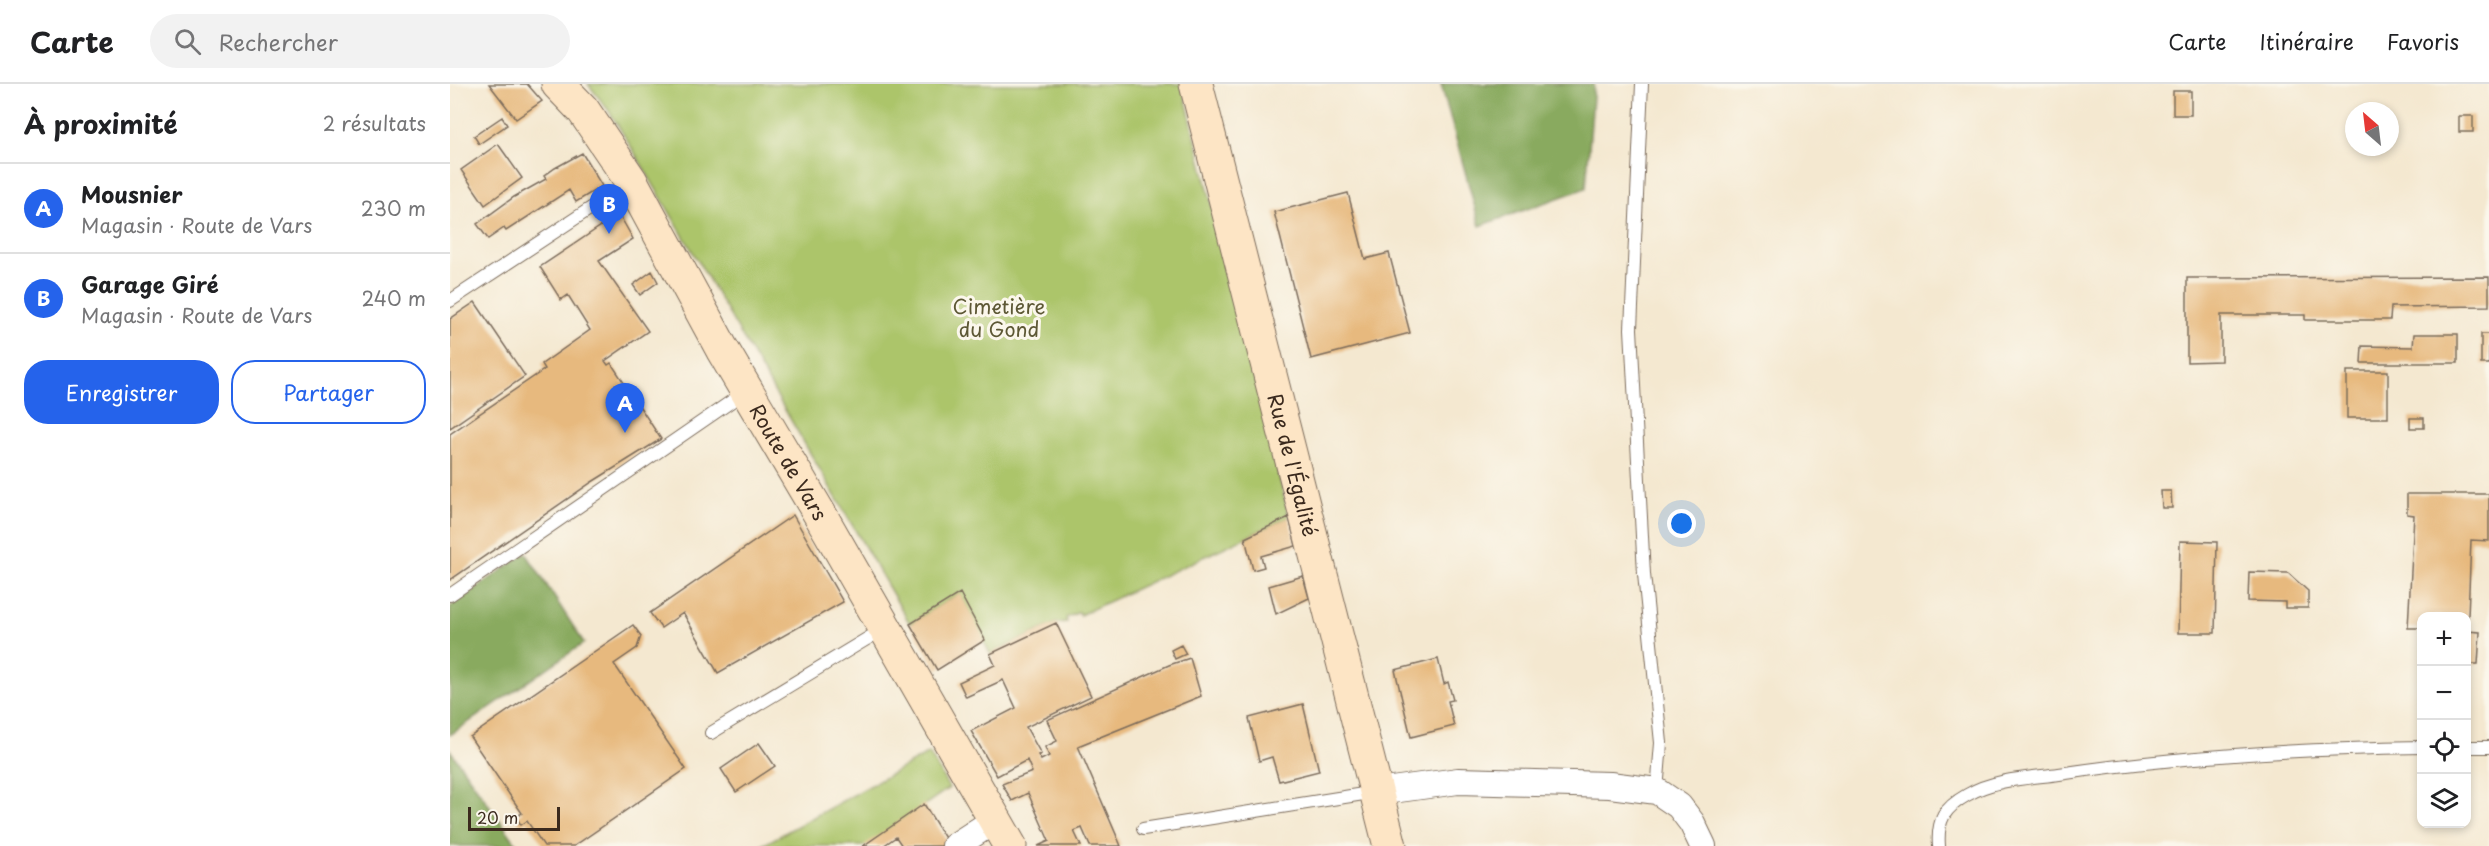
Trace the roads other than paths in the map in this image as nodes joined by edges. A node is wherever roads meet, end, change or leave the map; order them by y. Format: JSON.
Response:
{"nodes":[{"id":1,"x":558,"y":84,"type":"edge"},
{"id":2,"x":1196,"y":84,"type":"edge"},
{"id":3,"x":1642,"y":84,"type":"edge"},
{"id":4,"x":631,"y":181,"type":"junction"},
{"id":5,"x":450,"y":301,"type":"edge"},
{"id":6,"x":747,"y":391,"type":"junction"},
{"id":7,"x":450,"y":595,"type":"edge"},
{"id":8,"x":885,"y":628,"type":"junction"},
{"id":9,"x":711,"y":733,"type":"dead end"},
{"id":10,"x":2417,"y":747,"type":"edge"},
{"id":11,"x":2471,"y":747,"type":"edge"},
{"id":12,"x":2489,"y":747,"type":"edge"},
{"id":13,"x":1657,"y":791,"type":"junction"},
{"id":14,"x":1377,"y":792,"type":"junction"},
{"id":15,"x":1143,"y":829,"type":"dead end"},
{"id":16,"x":1003,"y":833,"type":"edge"},
{"id":17,"x":955,"y":846,"type":"edge"},
{"id":18,"x":1390,"y":846,"type":"edge"},
{"id":19,"x":1703,"y":846,"type":"edge"},
{"id":20,"x":1939,"y":846,"type":"edge"}],
"edges":[{"from":1,"to":4,"type":"main road","name":"Route de Vars"},
{"from":2,"to":14,"type":"main road","name":"Rue de l'Égalité"},
{"from":3,"to":13,"type":"lane"},
{"from":4,"to":5,"type":"lane"},
{"from":4,"to":6,"type":"main road","name":"Route de Vars"},
{"from":6,"to":7,"type":"lane"},
{"from":6,"to":8,"type":"main road","name":"Route de Vars"},
{"from":8,"to":9,"type":"lane"},
{"from":8,"to":16,"type":"main road","name":"Route de Vars"},
{"from":10,"to":20,"type":"lane"},
{"from":11,"to":12,"type":"lane"},
{"from":13,"to":14,"type":"street"},
{"from":13,"to":19,"type":"street"},
{"from":14,"to":15,"type":"lane"},
{"from":14,"to":18,"type":"main road","name":"Rue de l'Égalité"},
{"from":16,"to":17,"type":"street"}]}
